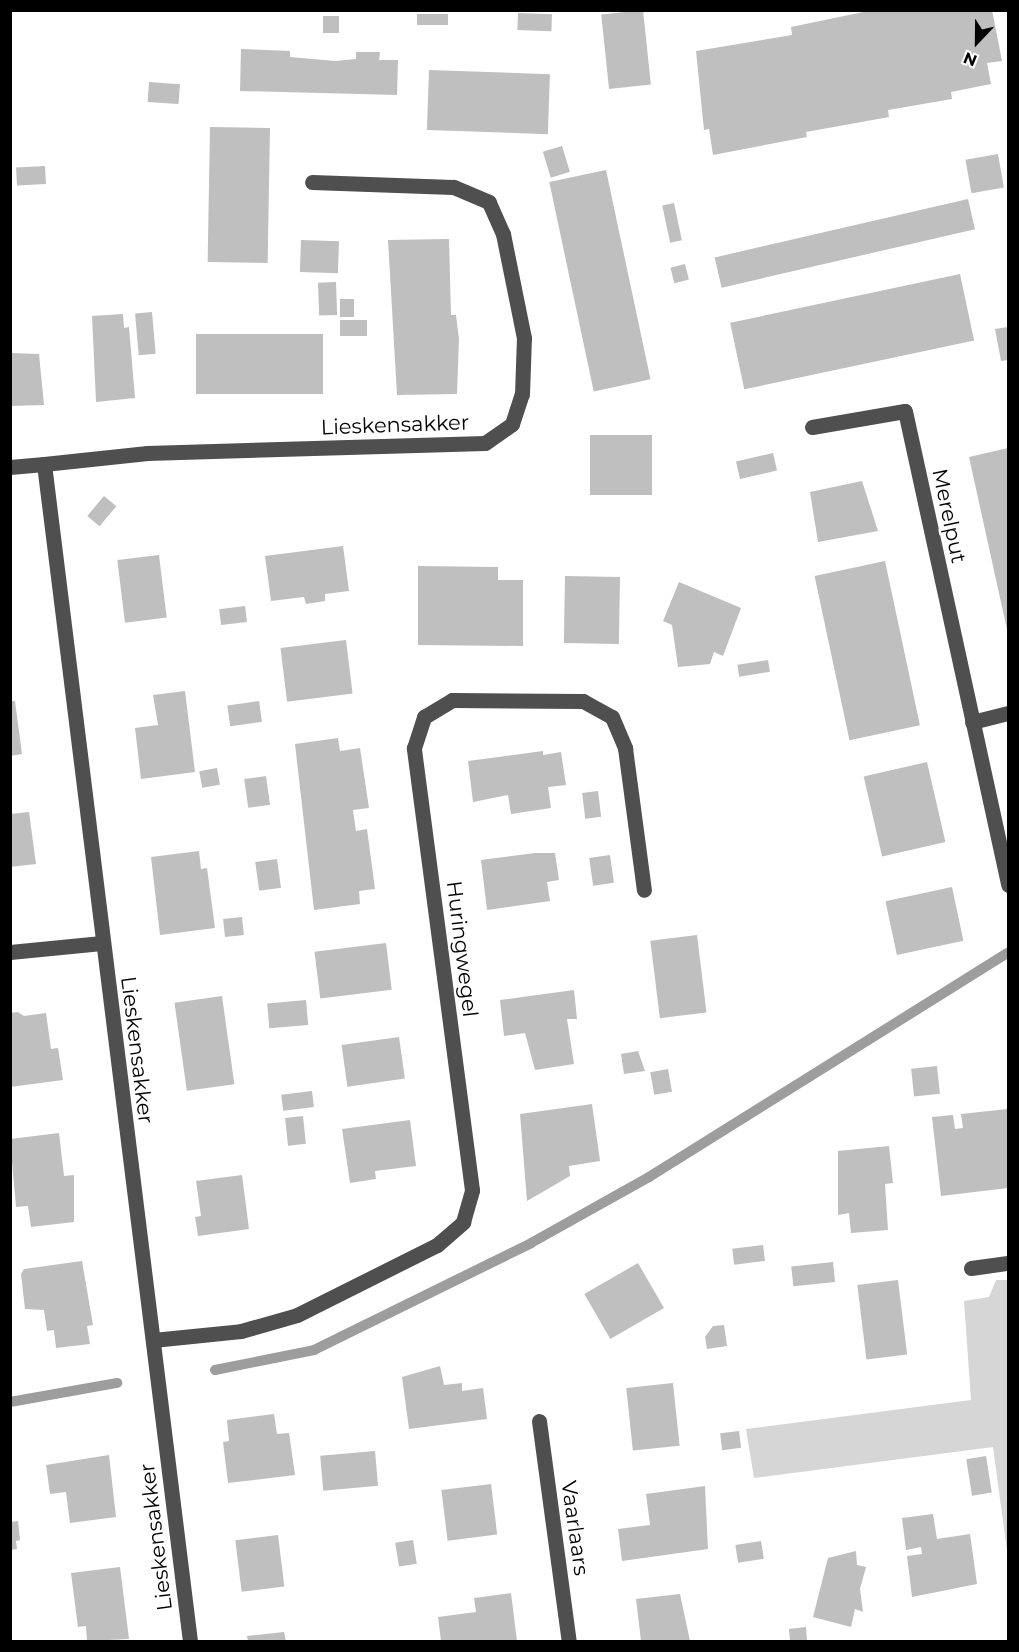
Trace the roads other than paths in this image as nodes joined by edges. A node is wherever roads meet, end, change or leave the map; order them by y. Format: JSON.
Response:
{"nodes":[{"id":1,"x":312,"y":182,"type":"dead end"},
{"id":2,"x":812,"y":427,"type":"dead end"},
{"id":3,"x":44,"y":464,"type":"junction"},
{"id":4,"x":10,"y":467,"type":"edge"},
{"id":5,"x":1008,"y":714,"type":"edge"},
{"id":6,"x":972,"y":722,"type":"junction"},
{"id":7,"x":1008,"y":885,"type":"edge"},
{"id":8,"x":644,"y":890,"type":"dead end"},
{"id":9,"x":102,"y":943,"type":"junction"},
{"id":10,"x":10,"y":952,"type":"edge"},
{"id":11,"x":1008,"y":1263,"type":"edge"},
{"id":12,"x":971,"y":1268,"type":"dead end"},
{"id":13,"x":153,"y":1340,"type":"junction"},
{"id":14,"x":539,"y":1421,"type":"dead end"},
{"id":15,"x":190,"y":1641,"type":"edge"},
{"id":16,"x":569,"y":1641,"type":"edge"}],
"edges":[{"from":1,"to":3,"type":"street","name":"Lieskensakker"},
{"from":2,"to":6,"type":"street","name":"Merelput"},
{"from":3,"to":4,"type":"street","name":"Lieskensakker"},
{"from":3,"to":9,"type":"street","name":"Lieskensakker"},
{"from":5,"to":6,"type":"street"},
{"from":6,"to":7,"type":"street","name":"Merelput"},
{"from":8,"to":13,"type":"street","name":"Huringwegel"},
{"from":9,"to":10,"type":"street"},
{"from":9,"to":13,"type":"street","name":"Lieskensakker"},
{"from":11,"to":12,"type":"street"},
{"from":13,"to":15,"type":"street","name":"Lieskensakker"},
{"from":14,"to":16,"type":"street","name":"Vaarlaars"}]}
